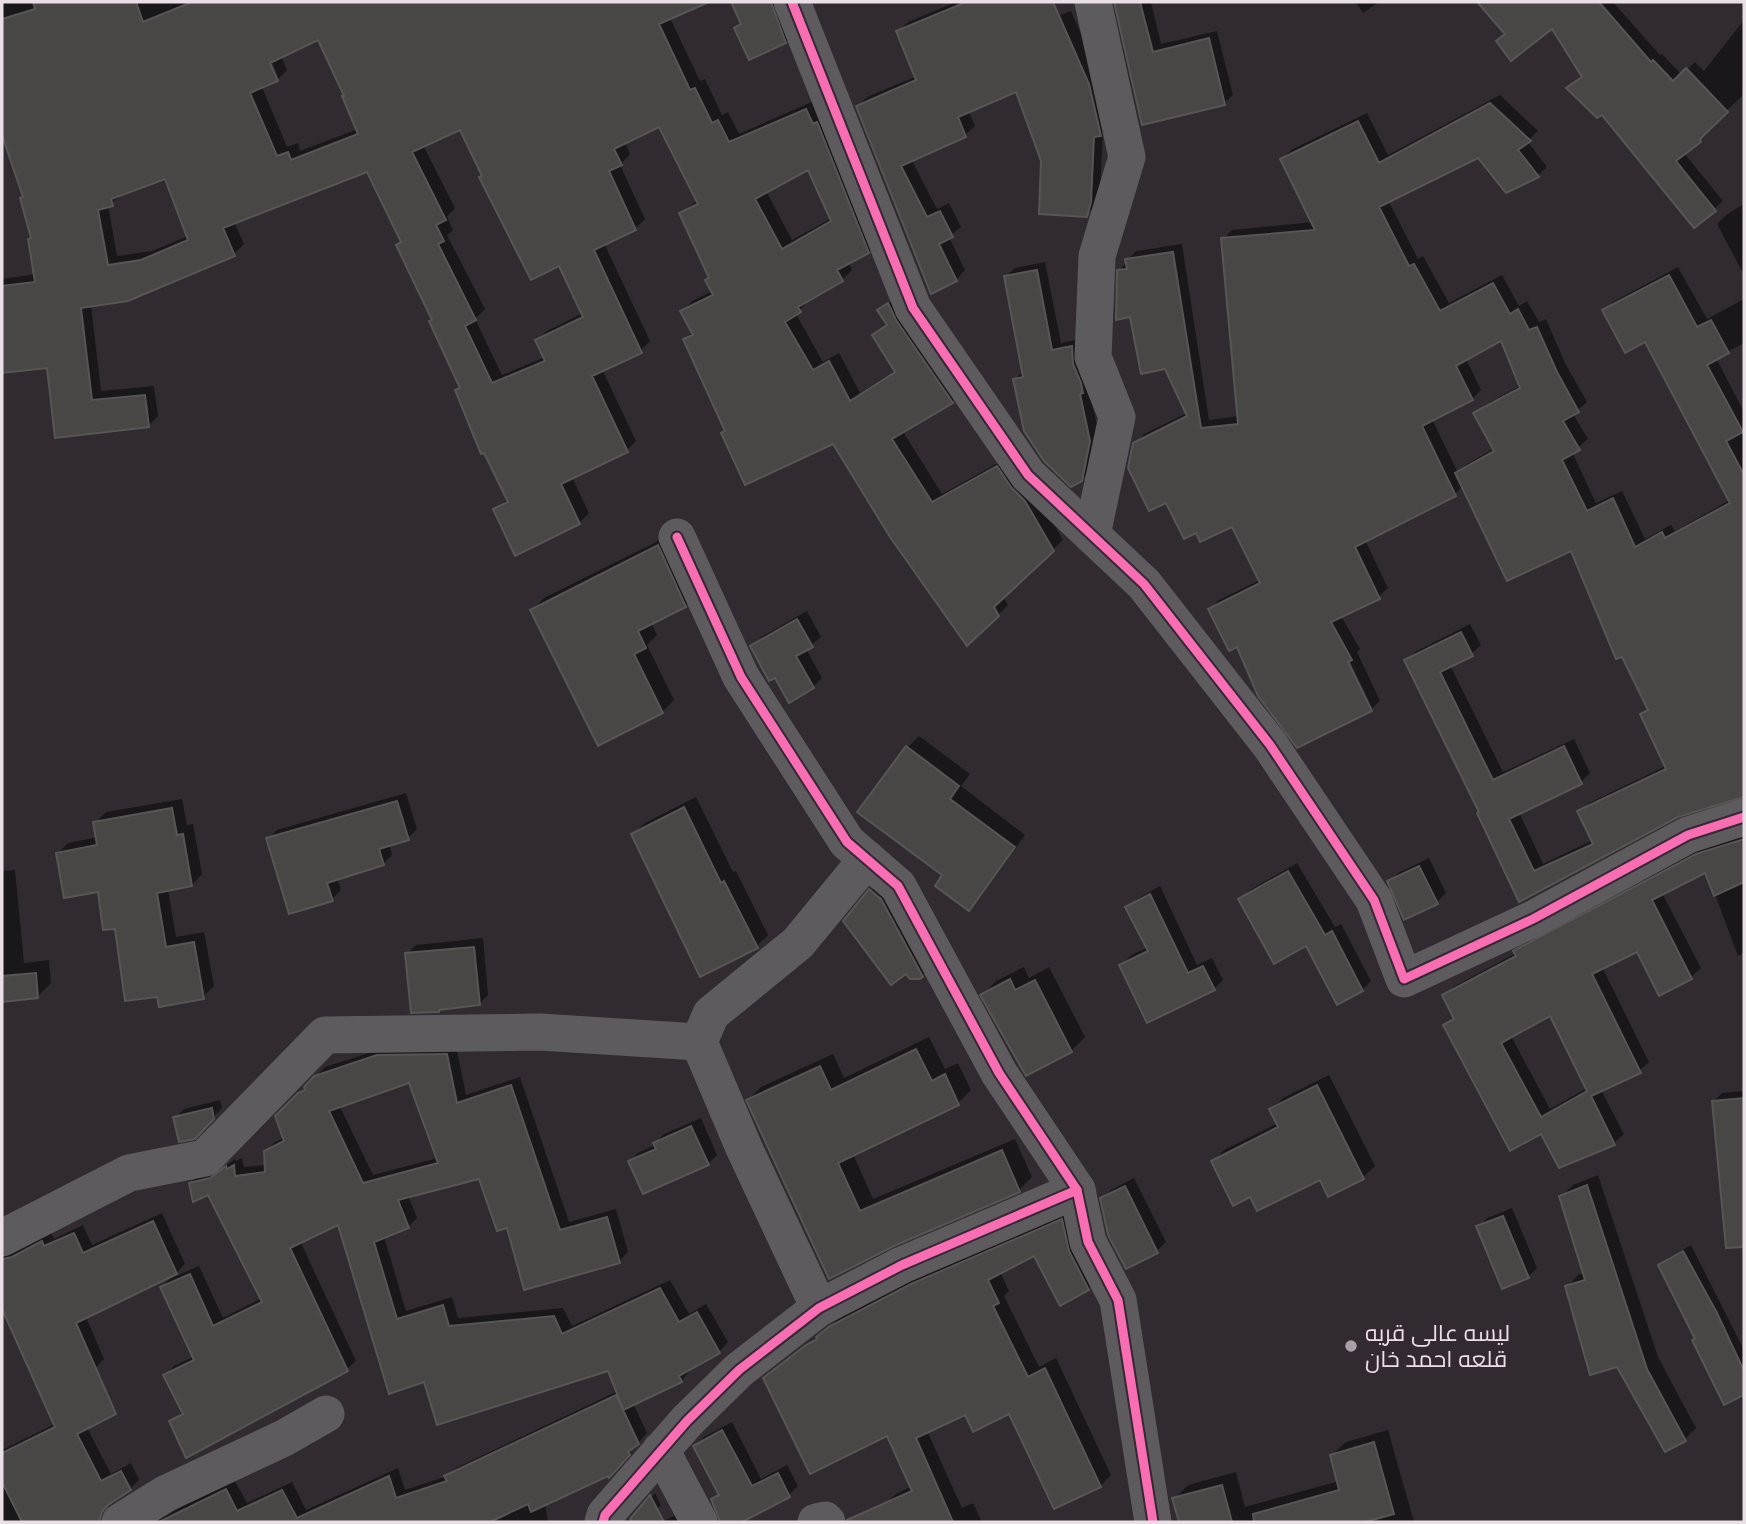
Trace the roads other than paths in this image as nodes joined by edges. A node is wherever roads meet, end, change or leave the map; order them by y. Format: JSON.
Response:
{"nodes":[{"id":1,"x":792,"y":2,"type":"edge"},
{"id":2,"x":1093,"y":2,"type":"edge"},
{"id":3,"x":1092,"y":535,"type":"junction"},
{"id":4,"x":677,"y":537,"type":"dead end"},
{"id":5,"x":1744,"y":817,"type":"edge"},
{"id":6,"x":867,"y":859,"type":"junction"},
{"id":7,"x":699,"y":1042,"type":"junction"},
{"id":8,"x":1077,"y":1190,"type":"junction"},
{"id":9,"x":2,"y":1238,"type":"edge"},
{"id":10,"x":819,"y":1308,"type":"junction"},
{"id":11,"x":326,"y":1414,"type":"dead end"},
{"id":12,"x":661,"y":1450,"type":"junction"},
{"id":13,"x":120,"y":1522,"type":"edge"},
{"id":14,"x":603,"y":1522,"type":"edge"},
{"id":15,"x":699,"y":1522,"type":"edge"},
{"id":16,"x":816,"y":1522,"type":"edge"},
{"id":17,"x":827,"y":1522,"type":"edge"},
{"id":18,"x":1153,"y":1522,"type":"edge"}],
"edges":[{"from":1,"to":3,"type":"street"},
{"from":2,"to":3,"type":"street"},
{"from":3,"to":5,"type":"street"},
{"from":4,"to":6,"type":"street"},
{"from":6,"to":7,"type":"street"},
{"from":6,"to":8,"type":"street"},
{"from":7,"to":9,"type":"street"},
{"from":7,"to":10,"type":"street"},
{"from":8,"to":10,"type":"street"},
{"from":8,"to":18,"type":"street"},
{"from":10,"to":12,"type":"street"},
{"from":11,"to":13,"type":"street"},
{"from":12,"to":14,"type":"street"},
{"from":12,"to":15,"type":"street"},
{"from":16,"to":17,"type":"street"}]}
